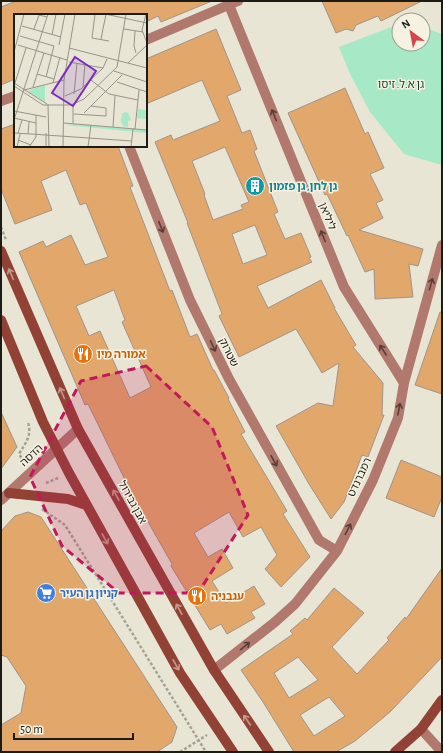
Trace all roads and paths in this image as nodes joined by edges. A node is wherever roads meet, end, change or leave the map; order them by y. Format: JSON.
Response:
{"nodes":[{"id":1,"x":234,"y":3,"type":"edge"},
{"id":2,"x":147,"y":40,"type":"edge"},
{"id":3,"x":14,"y":96,"type":"edge"},
{"id":4,"x":1,"y":101,"type":"edge"},
{"id":5,"x":129,"y":147,"type":"edge"},
{"id":6,"x":1,"y":227,"type":"edge"},
{"id":7,"x":442,"y":245,"type":"edge"},
{"id":8,"x":5,"y":249,"type":"edge"},
{"id":9,"x":1,"y":320,"type":"edge"},
{"id":10,"x":404,"y":383,"type":"junction"},
{"id":11,"x":78,"y":429,"type":"junction"},
{"id":12,"x":56,"y":449,"type":"junction"},
{"id":13,"x":5,"y":496,"type":"edge"},
{"id":14,"x":86,"y":505,"type":"junction"},
{"id":15,"x":65,"y":525,"type":"dead end"},
{"id":16,"x":337,"y":551,"type":"junction"},
{"id":17,"x":214,"y":670,"type":"junction"},
{"id":18,"x":442,"y":700,"type":"edge"},
{"id":19,"x":218,"y":729,"type":"junction"},
{"id":20,"x":421,"y":729,"type":"junction"},
{"id":21,"x":199,"y":740,"type":"junction"},
{"id":22,"x":180,"y":752,"type":"edge"},
{"id":23,"x":206,"y":752,"type":"edge"},
{"id":24,"x":234,"y":752,"type":"edge"},
{"id":25,"x":269,"y":752,"type":"edge"},
{"id":26,"x":395,"y":752,"type":"edge"},
{"id":27,"x":442,"y":752,"type":"edge"}],
"edges":[{"from":1,"to":2,"type":"street"},
{"from":10,"to":1,"type":"street","name":"ליליאן","one_way":true},
{"from":3,"to":4,"type":"street"},
{"from":5,"to":16,"type":"street","name":"שטרוק","one_way":true},
{"from":6,"to":8,"type":"path"},
{"from":10,"to":7,"type":"street","name":"רמברנדט","one_way":true},
{"from":11,"to":8,"type":"main road","name":"אבן גבירול","one_way":true},
{"from":9,"to":12,"type":"main road"},
{"from":16,"to":10,"type":"street","name":"רמברנדט","one_way":true},
{"from":11,"to":12,"type":"street","name":"הדסה"},
{"from":17,"to":11,"type":"main road","name":"אבן גבירול","one_way":true},
{"from":12,"to":13,"type":"street","name":"הדסה"},
{"from":12,"to":14,"type":"main road"},
{"from":13,"to":14,"type":"main road"},
{"from":14,"to":19,"type":"main road","one_way":true},
{"from":15,"to":21,"type":"path"},
{"from":17,"to":16,"type":"street","name":"רמברנדט","one_way":true},
{"from":25,"to":17,"type":"main road","name":"אבן גבירול","one_way":true},
{"from":18,"to":20,"type":"main road"},
{"from":19,"to":21,"type":"path"},
{"from":19,"to":24,"type":"main road"},
{"from":20,"to":26,"type":"main road"},
{"from":20,"to":27,"type":"street"},
{"from":21,"to":22,"type":"path"},
{"from":21,"to":23,"type":"path"}]}
